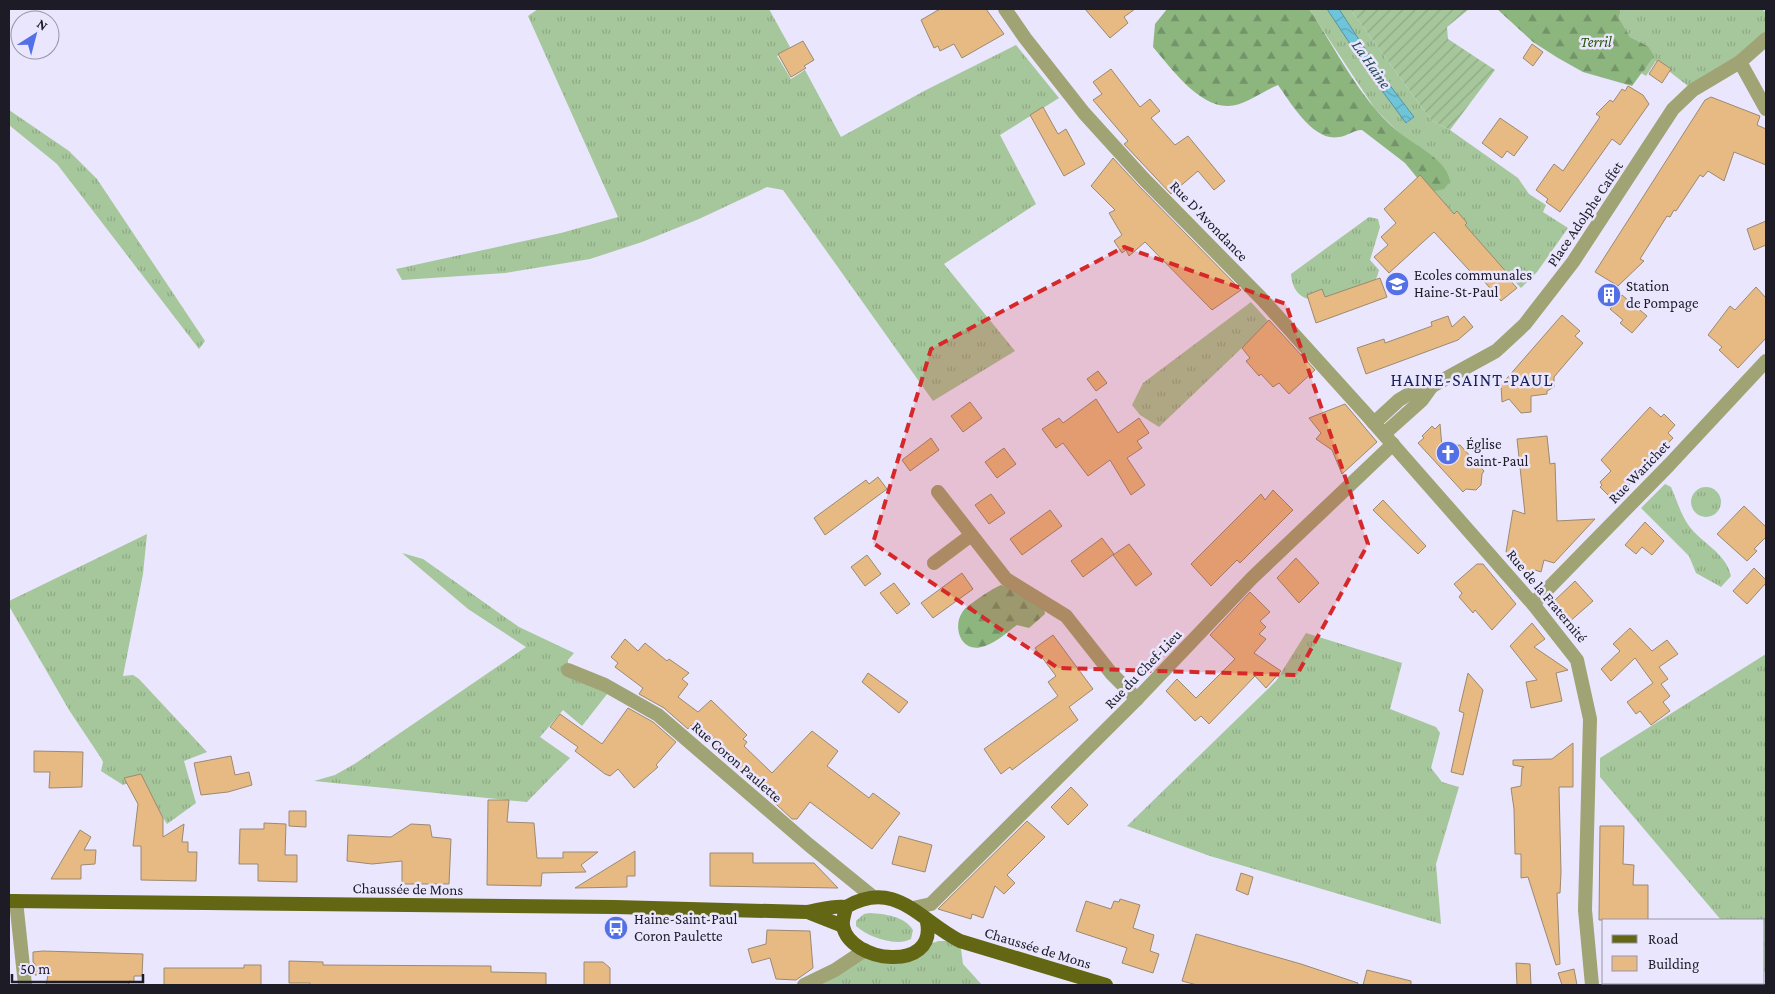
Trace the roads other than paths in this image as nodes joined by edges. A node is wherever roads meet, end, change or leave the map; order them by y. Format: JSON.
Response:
{"nodes":[{"id":1,"x":1005,"y":9,"type":"edge"},
{"id":2,"x":1766,"y":39,"type":"edge"},
{"id":3,"x":1740,"y":62,"type":"junction"},
{"id":4,"x":1766,"y":109,"type":"edge"},
{"id":5,"x":1766,"y":361,"type":"edge"},
{"id":6,"x":1432,"y":386,"type":"junction"},
{"id":7,"x":1374,"y":423,"type":"junction"},
{"id":8,"x":1388,"y":439,"type":"junction"},
{"id":9,"x":938,"y":492,"type":"dead end"},
{"id":10,"x":970,"y":536,"type":"junction"},
{"id":11,"x":934,"y":563,"type":"dead end"},
{"id":12,"x":1534,"y":604,"type":"junction"},
{"id":13,"x":568,"y":670,"type":"dead end"},
{"id":14,"x":1138,"y":699,"type":"junction"},
{"id":15,"x":873,"y":897,"type":"junction"},
{"id":16,"x":12,"y":901,"type":"edge"},
{"id":17,"x":846,"y":907,"type":"junction"},
{"id":18,"x":913,"y":908,"type":"junction"},
{"id":19,"x":807,"y":912,"type":"junction"},
{"id":20,"x":927,"y":922,"type":"junction"},
{"id":21,"x":843,"y":926,"type":"junction"},
{"id":22,"x":960,"y":942,"type":"junction"},
{"id":23,"x":924,"y":945,"type":"junction"},
{"id":24,"x":866,"y":950,"type":"junction"},
{"id":25,"x":25,"y":985,"type":"edge"},
{"id":26,"x":804,"y":985,"type":"edge"},
{"id":27,"x":1106,"y":985,"type":"edge"},
{"id":28,"x":1592,"y":985,"type":"edge"}],
"edges":[{"from":1,"to":7,"type":"street","name":"Rue D'Avondance"},
{"from":2,"to":3,"type":"street","name":"Place Adolphe Caffet"},
{"from":3,"to":4,"type":"street"},
{"from":3,"to":6,"type":"street","name":"Place Adolphe Caffet"},
{"from":5,"to":12,"type":"street","name":"Rue Warichet"},
{"from":6,"to":7,"type":"street","name":"Place Adolphe Caffet"},
{"from":6,"to":8,"type":"street","name":"Rue du Chef-Lieu"},
{"from":7,"to":8,"type":"street","name":"Rue D'Avondance"},
{"from":8,"to":12,"type":"street","name":"Rue de la Fraternité"},
{"from":8,"to":14,"type":"street","name":"Rue du Chef-Lieu"},
{"from":9,"to":10,"type":"street"},
{"from":10,"to":11,"type":"street"},
{"from":10,"to":14,"type":"street"},
{"from":12,"to":28,"type":"street","name":"Rue de la Fraternité"},
{"from":13,"to":15,"type":"street","name":"Rue Coron Paulette"},
{"from":14,"to":18,"type":"street","name":"Rue du Chef-Lieu"},
{"from":15,"to":17,"type":"main road"},
{"from":15,"to":18,"type":"main road"},
{"from":16,"to":19,"type":"main road","name":"Chaussée de Mons"},
{"from":16,"to":25,"type":"street"},
{"from":17,"to":19,"type":"main road"},
{"from":17,"to":21,"type":"main road"},
{"from":18,"to":20,"type":"main road"},
{"from":19,"to":21,"type":"main road"},
{"from":20,"to":22,"type":"main road"},
{"from":20,"to":23,"type":"main road"},
{"from":21,"to":24,"type":"main road"},
{"from":22,"to":23,"type":"main road"},
{"from":22,"to":27,"type":"main road","name":"Chaussée de Mons"},
{"from":23,"to":24,"type":"main road"},
{"from":24,"to":26,"type":"street"}]}
